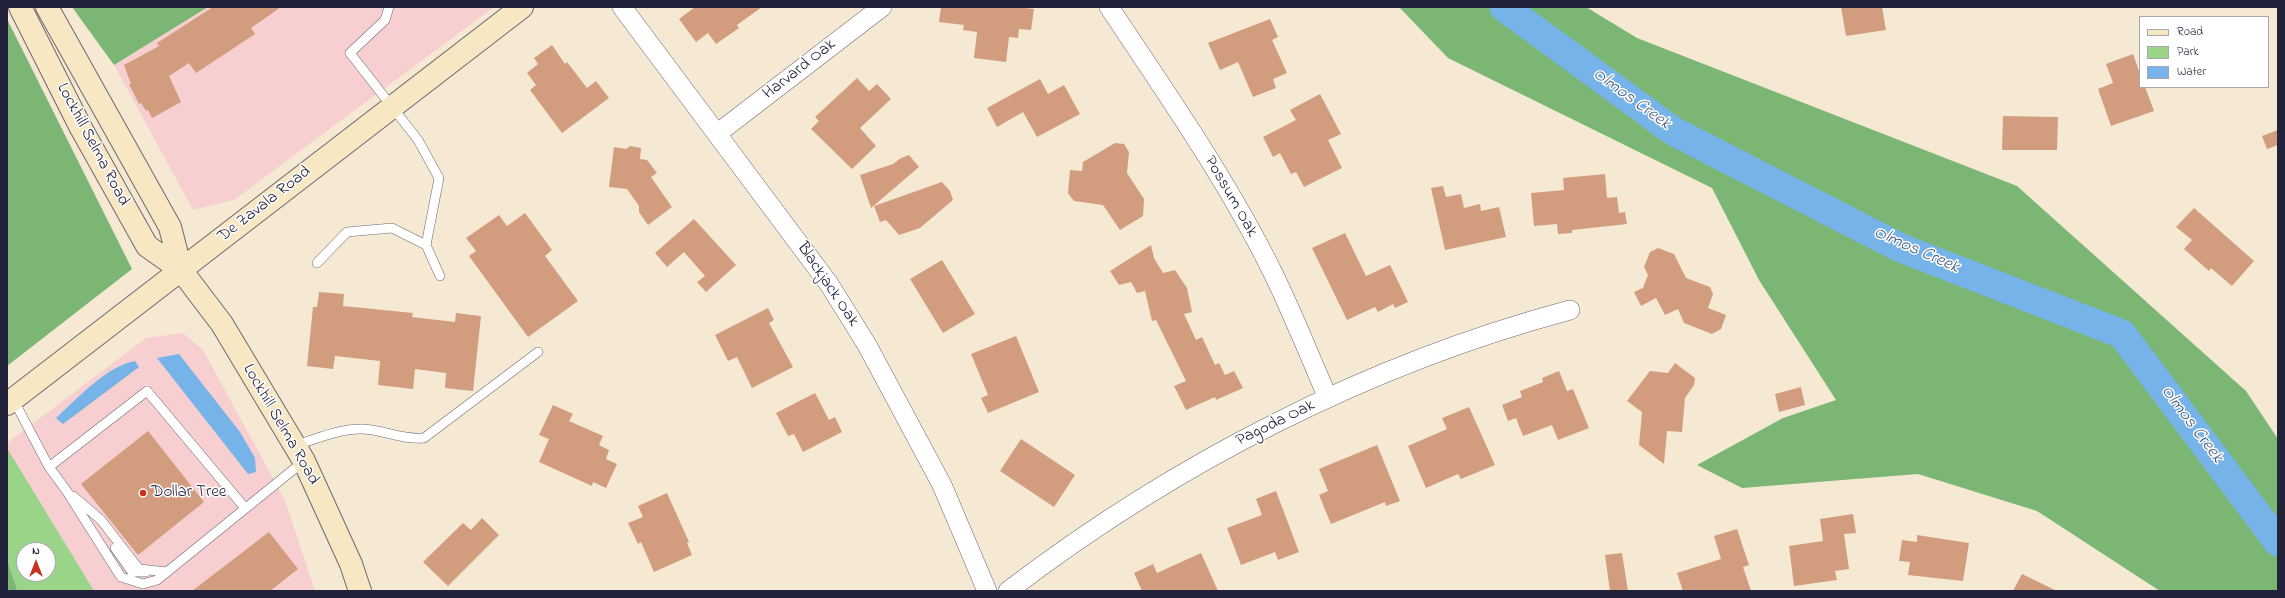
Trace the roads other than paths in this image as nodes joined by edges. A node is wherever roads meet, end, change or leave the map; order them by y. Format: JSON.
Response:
{"nodes":[{"id":1,"x":20,"y":7,"type":"edge"},
{"id":2,"x":47,"y":7,"type":"edge"},
{"id":3,"x":389,"y":7,"type":"edge"},
{"id":4,"x":522,"y":7,"type":"edge"},
{"id":5,"x":622,"y":7,"type":"edge"},
{"id":6,"x":882,"y":7,"type":"edge"},
{"id":7,"x":1109,"y":7,"type":"edge"},
{"id":8,"x":392,"y":108,"type":"junction"},
{"id":9,"x":718,"y":133,"type":"junction"},
{"id":10,"x":426,"y":245,"type":"junction"},
{"id":11,"x":317,"y":262,"type":"dead end"},
{"id":12,"x":181,"y":270,"type":"junction"},
{"id":13,"x":440,"y":276,"type":"dead end"},
{"id":14,"x":1570,"y":310,"type":"dead end"},
{"id":15,"x":538,"y":352,"type":"dead end"},
{"id":16,"x":1328,"y":398,"type":"junction"},
{"id":17,"x":10,"y":401,"type":"edge"},
{"id":18,"x":300,"y":453,"type":"junction"},
{"id":19,"x":48,"y":467,"type":"junction"},
{"id":20,"x":66,"y":490,"type":"junction"},
{"id":21,"x":245,"y":508,"type":"junction"},
{"id":22,"x":167,"y":572,"type":"junction"},
{"id":23,"x":360,"y":591,"type":"edge"},
{"id":24,"x":987,"y":591,"type":"edge"},
{"id":25,"x":1008,"y":591,"type":"edge"}],
"edges":[{"from":1,"to":12,"type":"main road","name":"Lockhill Selma Road"},
{"from":2,"to":12,"type":"main road","name":"Lockhill Selma Road"},
{"from":3,"to":8,"type":"lane"},
{"from":4,"to":8,"type":"main road","name":"De Zavala Road"},
{"from":5,"to":9,"type":"street","name":"Blackjack Oak"},
{"from":6,"to":9,"type":"street","name":"Harvard Oak"},
{"from":7,"to":16,"type":"street","name":"Possum Oak"},
{"from":8,"to":10,"type":"lane"},
{"from":8,"to":12,"type":"main road","name":"De Zavala Road"},
{"from":9,"to":24,"type":"street","name":"Blackjack Oak"},
{"from":10,"to":11,"type":"lane"},
{"from":10,"to":13,"type":"lane"},
{"from":12,"to":17,"type":"main road","name":"De Zavala Road"},
{"from":12,"to":18,"type":"main road","name":"Lockhill Selma Road"},
{"from":14,"to":16,"type":"street","name":"Pagoda Oak"},
{"from":15,"to":18,"type":"lane"},
{"from":16,"to":25,"type":"street","name":"Pagoda Oak"},
{"from":17,"to":19,"type":"lane"},
{"from":18,"to":21,"type":"lane"},
{"from":18,"to":23,"type":"main road","name":"Lockhill Selma Road"},
{"from":19,"to":20,"type":"lane"},
{"from":19,"to":21,"type":"lane"},
{"from":20,"to":22,"type":"lane"},
{"from":20,"to":22,"type":"lane"},
{"from":21,"to":22,"type":"lane"}]}
